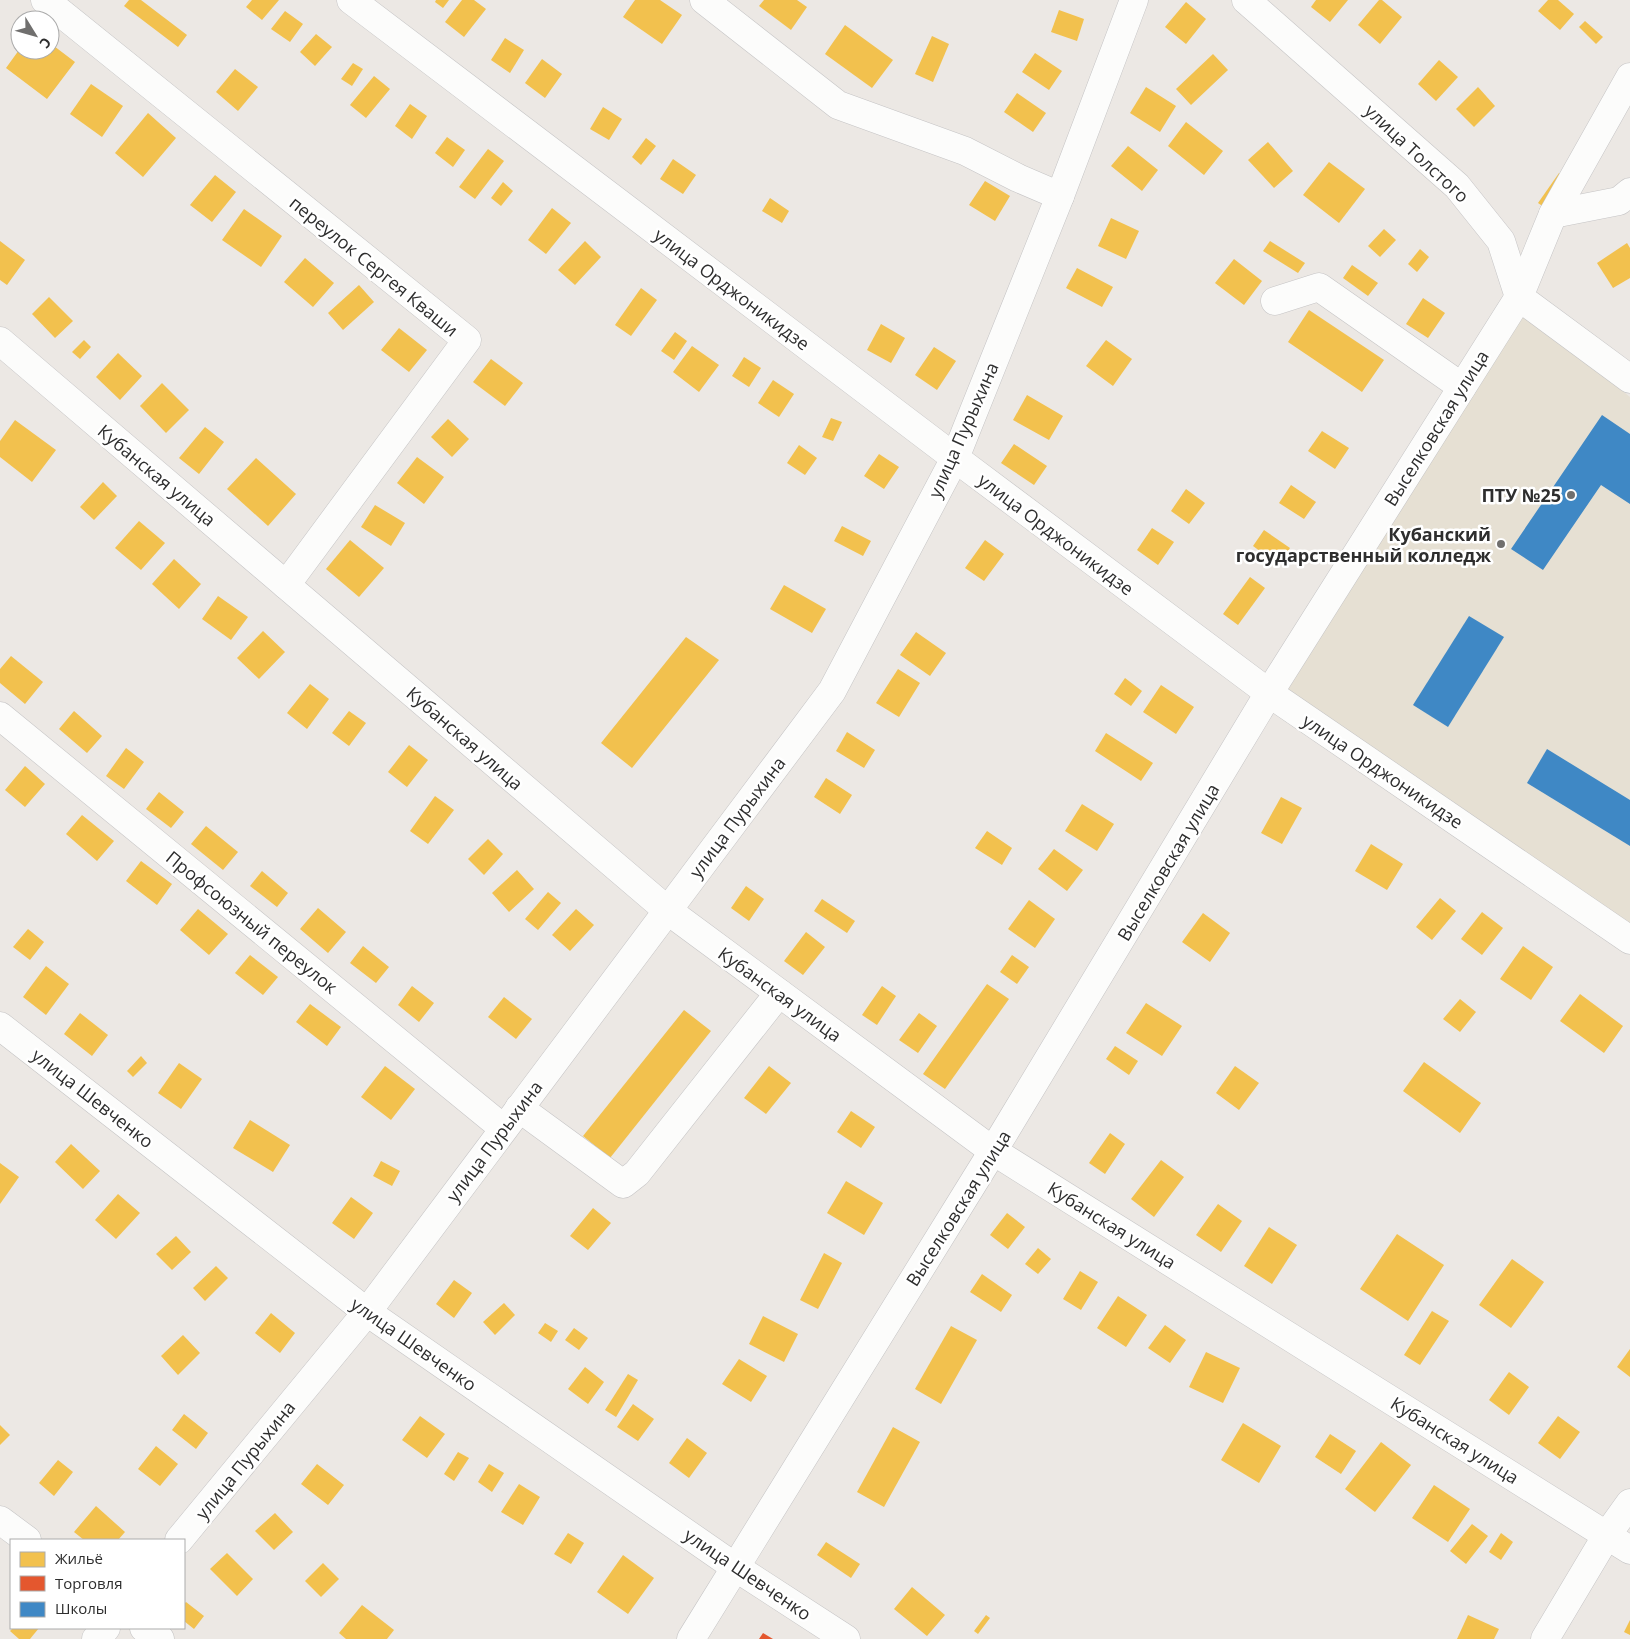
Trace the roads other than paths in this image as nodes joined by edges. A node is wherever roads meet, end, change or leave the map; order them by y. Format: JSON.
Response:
{"nodes":[{"id":1,"x":45,"y":0,"type":"edge"},
{"id":2,"x":351,"y":0,"type":"edge"},
{"id":3,"x":704,"y":0,"type":"edge"},
{"id":4,"x":1134,"y":0,"type":"edge"},
{"id":5,"x":1246,"y":0,"type":"edge"},
{"id":6,"x":1630,"y":77,"type":"edge"},
{"id":7,"x":1630,"y":192,"type":"edge"},
{"id":8,"x":1060,"y":196,"type":"junction"},
{"id":9,"x":1553,"y":214,"type":"junction"},
{"id":10,"x":1519,"y":297,"type":"junction"},
{"id":11,"x":1275,"y":301,"type":"dead end"},
{"id":12,"x":0,"y":341,"type":"edge"},
{"id":13,"x":1630,"y":379,"type":"edge"},
{"id":14,"x":1462,"y":386,"type":"junction"},
{"id":15,"x":954,"y":458,"type":"junction"},
{"id":16,"x":286,"y":585,"type":"junction"},
{"id":17,"x":1269,"y":693,"type":"junction"},
{"id":18,"x":0,"y":716,"type":"edge"},
{"id":19,"x":666,"y":910,"type":"junction"},
{"id":20,"x":1630,"y":940,"type":"edge"},
{"id":21,"x":779,"y":993,"type":"junction"},
{"id":22,"x":0,"y":1026,"type":"edge"},
{"id":23,"x":511,"y":1118,"type":"junction"},
{"id":24,"x":993,"y":1151,"type":"junction"},
{"id":25,"x":367,"y":1312,"type":"junction"},
{"id":26,"x":1630,"y":1503,"type":"edge"},
{"id":27,"x":0,"y":1520,"type":"edge"},
{"id":28,"x":1606,"y":1535,"type":"junction"},
{"id":29,"x":26,"y":1539,"type":"edge"},
{"id":30,"x":180,"y":1539,"type":"edge"},
{"id":31,"x":1630,"y":1550,"type":"edge"},
{"id":32,"x":735,"y":1567,"type":"junction"},
{"id":33,"x":105,"y":1629,"type":"edge"},
{"id":34,"x":145,"y":1629,"type":"edge"},
{"id":35,"x":96,"y":1639,"type":"edge"},
{"id":36,"x":160,"y":1639,"type":"edge"},
{"id":37,"x":691,"y":1639,"type":"edge"},
{"id":38,"x":846,"y":1639,"type":"edge"},
{"id":39,"x":1545,"y":1639,"type":"edge"}],
"edges":[{"from":1,"to":16,"type":"street","name":"переулок Сергея Кваши"},
{"from":2,"to":15,"type":"street","name":"улица Орджоникидзе"},
{"from":3,"to":8,"type":"street"},
{"from":4,"to":8,"type":"street","name":"улица Пурыхина"},
{"from":5,"to":10,"type":"street","name":"улица Толстого"},
{"from":6,"to":9,"type":"street","name":"Выселковская улица"},
{"from":7,"to":9,"type":"street"},
{"from":8,"to":15,"type":"street","name":"улица Пурыхина"},
{"from":9,"to":10,"type":"street","name":"Выселковская улица"},
{"from":10,"to":13,"type":"street"},
{"from":10,"to":14,"type":"street","name":"Выселковская улица"},
{"from":11,"to":14,"type":"street"},
{"from":12,"to":16,"type":"street","name":"Кубанская улица"},
{"from":14,"to":17,"type":"street","name":"Выселковская улица"},
{"from":15,"to":17,"type":"street","name":"улица Орджоникидзе"},
{"from":15,"to":19,"type":"street","name":"улица Пурыхина"},
{"from":16,"to":19,"type":"street","name":"Кубанская улица"},
{"from":17,"to":20,"type":"street","name":"улица Орджоникидзе"},
{"from":17,"to":24,"type":"street","name":"Выселковская улица"},
{"from":18,"to":23,"type":"street","name":"Профсоюзный переулок"},
{"from":19,"to":21,"type":"street","name":"Кубанская улица"},
{"from":19,"to":23,"type":"street","name":"улица Пурыхина"},
{"from":21,"to":23,"type":"street","name":"Профсоюзный переулок"},
{"from":21,"to":24,"type":"street","name":"Кубанская улица"},
{"from":22,"to":25,"type":"street","name":"улица Шевченко"},
{"from":23,"to":25,"type":"street","name":"улица Пурыхина"},
{"from":24,"to":28,"type":"street","name":"Кубанская улица"},
{"from":24,"to":32,"type":"street","name":"Выселковская улица"},
{"from":25,"to":30,"type":"street","name":"улица Пурыхина"},
{"from":25,"to":32,"type":"street","name":"улица Шевченко"},
{"from":26,"to":28,"type":"street"},
{"from":27,"to":29,"type":"street"},
{"from":28,"to":31,"type":"street","name":"Кубанская улица"},
{"from":28,"to":39,"type":"street"},
{"from":32,"to":37,"type":"street","name":"Выселковская улица"},
{"from":32,"to":38,"type":"street","name":"улица Шевченко"},
{"from":33,"to":35,"type":"street"},
{"from":34,"to":36,"type":"street"}]}
